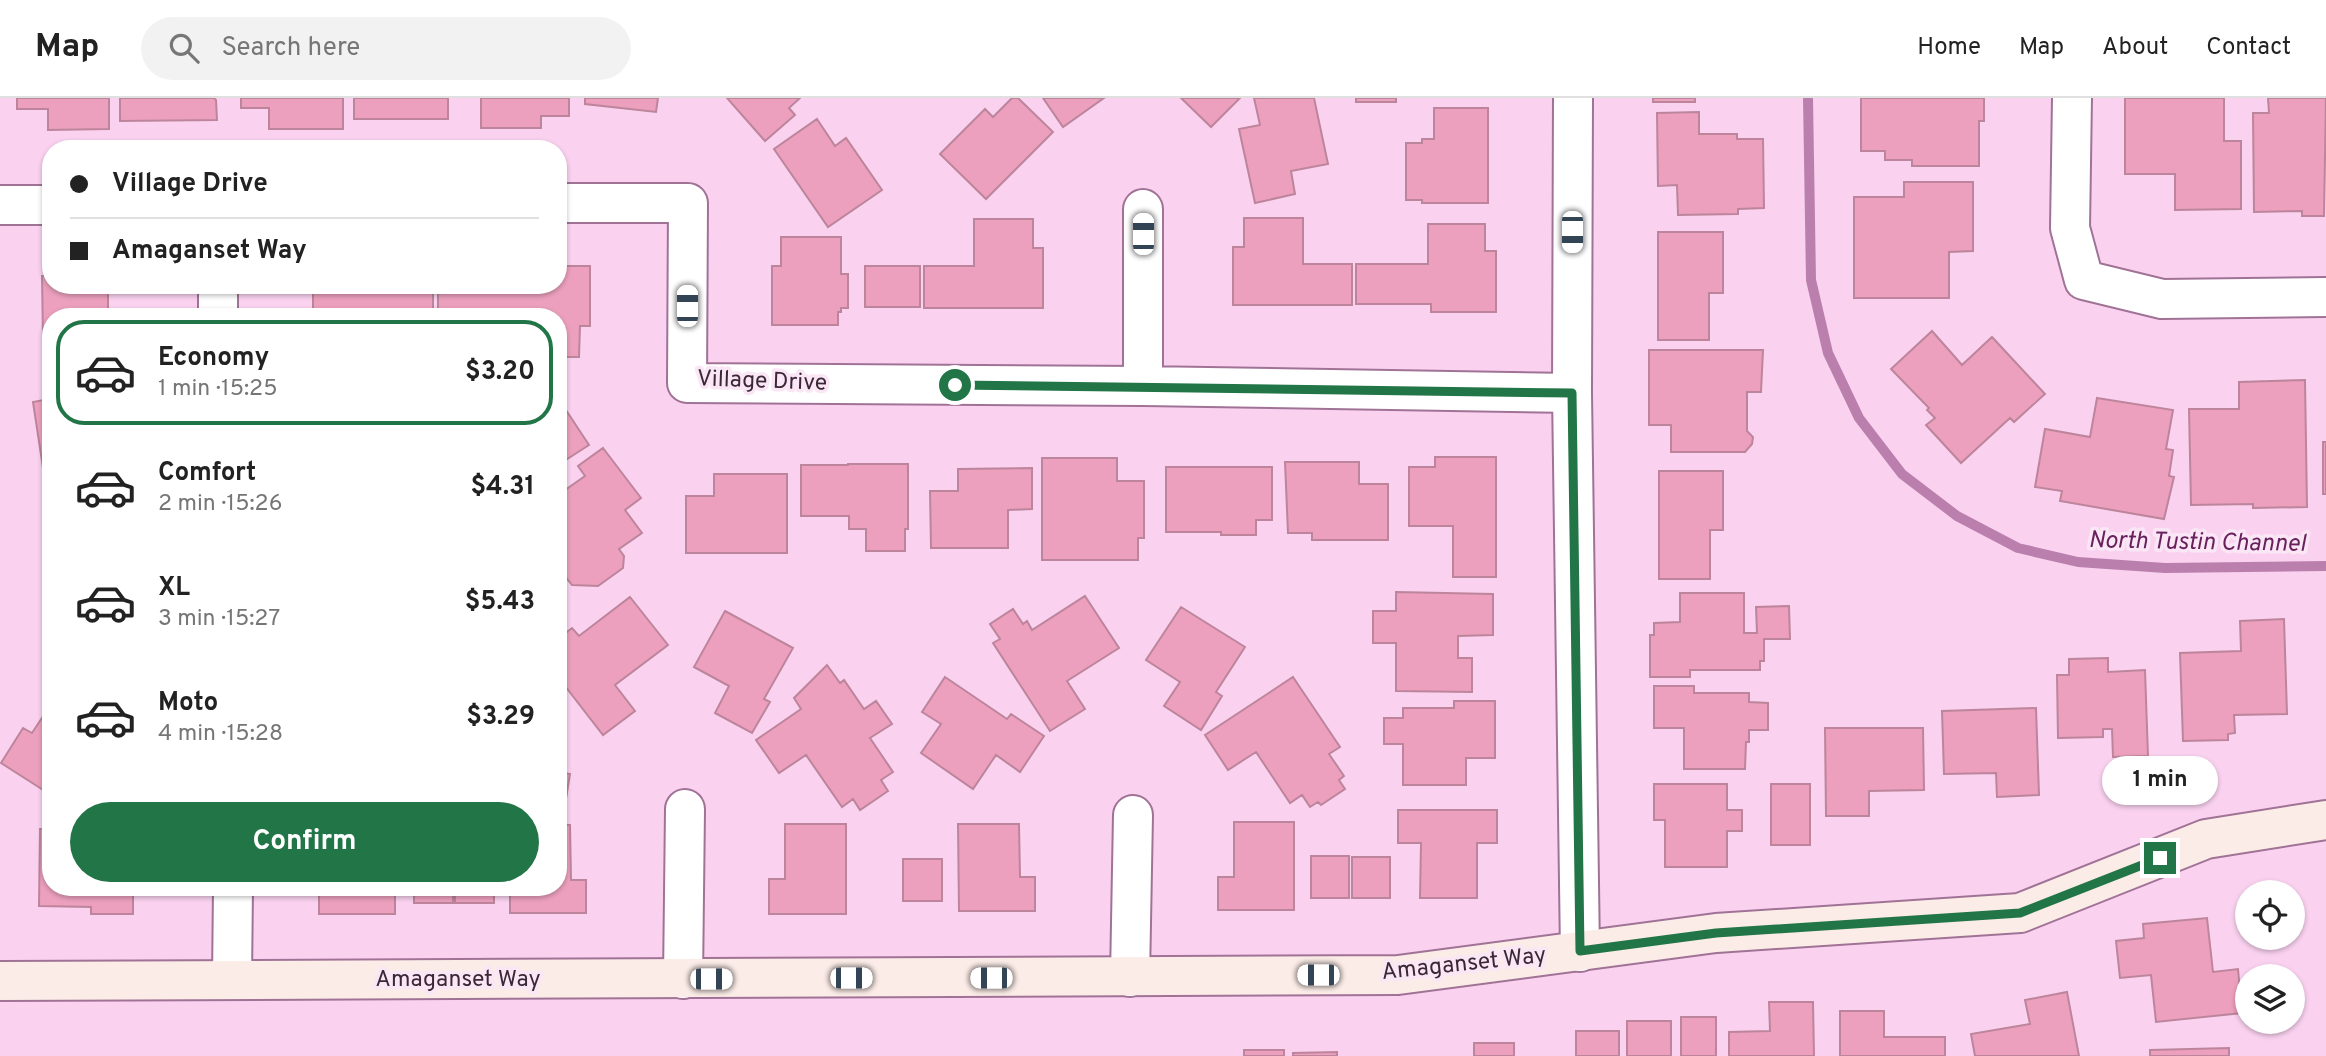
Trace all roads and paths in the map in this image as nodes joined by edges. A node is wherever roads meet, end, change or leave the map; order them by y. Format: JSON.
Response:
{"nodes":[{"id":1,"x":1573,"y":98,"type":"edge"},
{"id":2,"x":2072,"y":98,"type":"edge"},
{"id":3,"x":567,"y":203,"type":"edge"},
{"id":4,"x":0,"y":205,"type":"edge"},
{"id":5,"x":42,"y":205,"type":"edge"},
{"id":6,"x":1143,"y":209,"type":"dead end"},
{"id":7,"x":2326,"y":296,"type":"edge"},
{"id":8,"x":1143,"y":386,"type":"junction"},
{"id":9,"x":1572,"y":393,"type":"junction"},
{"id":10,"x":685,"y":809,"type":"dead end"},
{"id":11,"x":1133,"y":814,"type":"dead end"},
{"id":12,"x":2326,"y":820,"type":"edge"},
{"id":13,"x":233,"y":896,"type":"edge"},
{"id":14,"x":1580,"y":951,"type":"junction"},
{"id":15,"x":1130,"y":977,"type":"junction"},
{"id":16,"x":683,"y":979,"type":"junction"},
{"id":17,"x":0,"y":981,"type":"edge"},
{"id":18,"x":232,"y":981,"type":"junction"}],
"edges":[{"from":1,"to":9,"type":"street"},
{"from":2,"to":7,"type":"street"},
{"from":3,"to":8,"type":"street","name":"Village Drive"},
{"from":4,"to":5,"type":"street"},
{"from":6,"to":8,"type":"street"},
{"from":8,"to":9,"type":"street","name":"Village Drive"},
{"from":9,"to":14,"type":"street"},
{"from":10,"to":16,"type":"street"},
{"from":11,"to":15,"type":"street"},
{"from":12,"to":14,"type":"street","name":"Amaganset Way"},
{"from":13,"to":18,"type":"street"},
{"from":14,"to":15,"type":"street","name":"Amaganset Way"},
{"from":15,"to":16,"type":"street","name":"Amaganset Way"},
{"from":16,"to":18,"type":"street","name":"Amaganset Way"},
{"from":17,"to":18,"type":"street","name":"Amaganset Way"}]}
